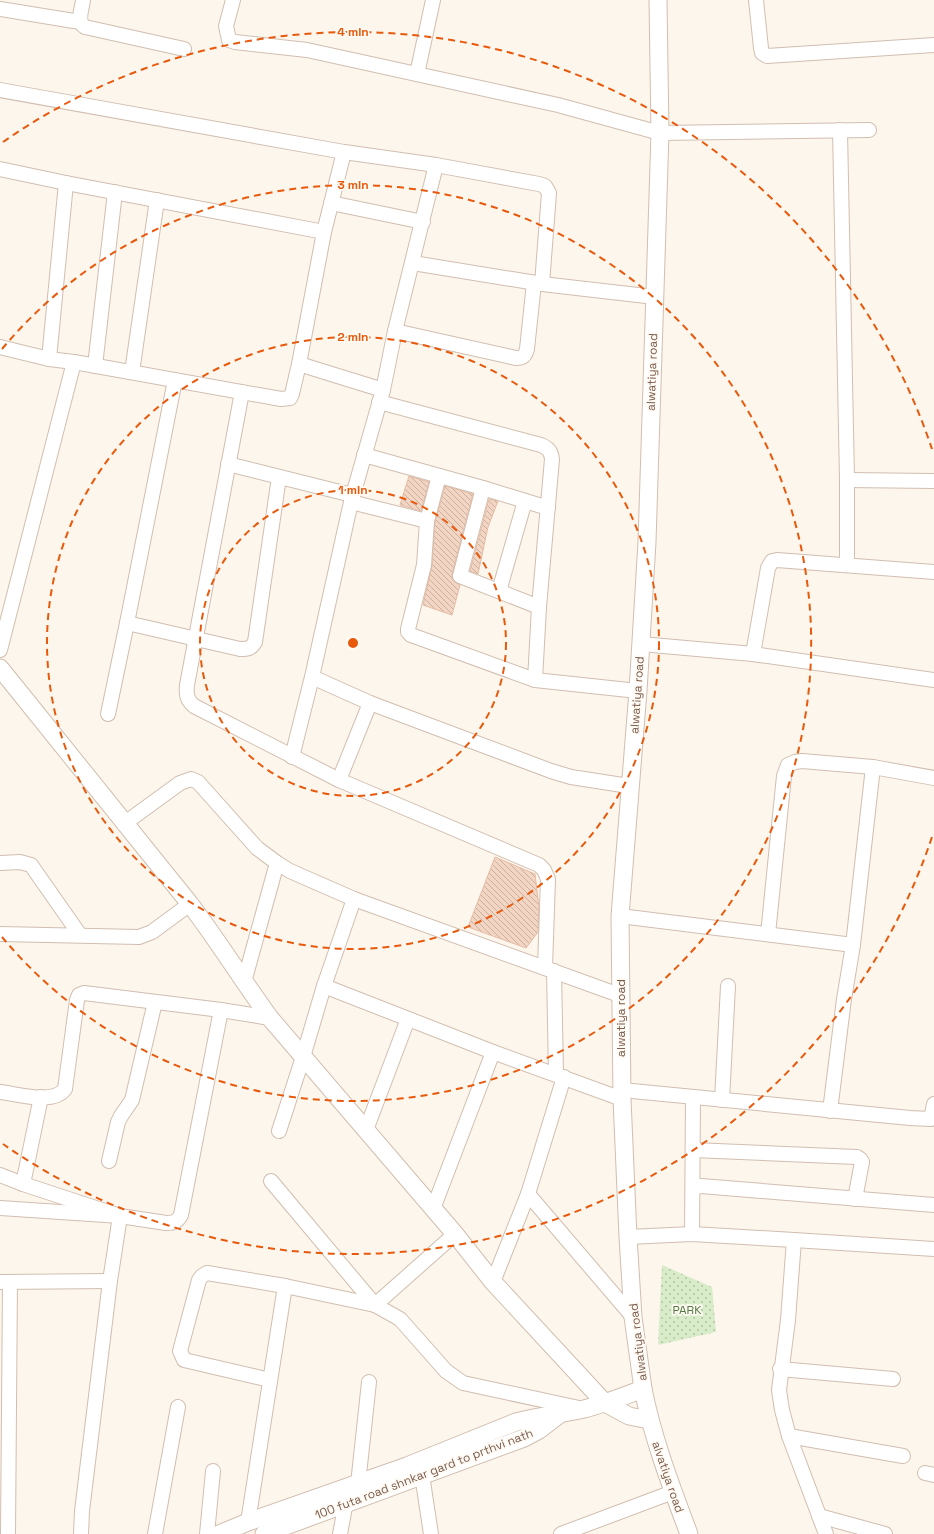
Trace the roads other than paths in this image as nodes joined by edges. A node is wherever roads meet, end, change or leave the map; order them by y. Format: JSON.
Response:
{"nodes":[{"id":1,"x":83,"y":0,"type":"edge"},
{"id":2,"x":233,"y":0,"type":"edge"},
{"id":3,"x":433,"y":0,"type":"edge"},
{"id":4,"x":658,"y":0,"type":"edge"},
{"id":5,"x":756,"y":0,"type":"edge"},
{"id":6,"x":0,"y":8,"type":"edge"},
{"id":7,"x":80,"y":22,"type":"junction"},
{"id":8,"x":934,"y":45,"type":"edge"},
{"id":9,"x":184,"y":50,"type":"dead end"},
{"id":10,"x":417,"y":74,"type":"junction"},
{"id":11,"x":0,"y":90,"type":"edge"},
{"id":12,"x":840,"y":130,"type":"junction"},
{"id":13,"x":868,"y":130,"type":"dead end"},
{"id":14,"x":660,"y":133,"type":"junction"},
{"id":15,"x":344,"y":152,"type":"junction"},
{"id":16,"x":436,"y":165,"type":"junction"},
{"id":17,"x":0,"y":169,"type":"edge"},
{"id":18,"x":66,"y":183,"type":"junction"},
{"id":19,"x":115,"y":192,"type":"junction"},
{"id":20,"x":157,"y":200,"type":"junction"},
{"id":21,"x":331,"y":203,"type":"junction"},
{"id":22,"x":423,"y":222,"type":"junction"},
{"id":23,"x":324,"y":232,"type":"junction"},
{"id":24,"x":413,"y":263,"type":"junction"},
{"id":25,"x":538,"y":283,"type":"junction"},
{"id":26,"x":655,"y":297,"type":"junction"},
{"id":27,"x":395,"y":331,"type":"junction"},
{"id":28,"x":0,"y":347,"type":"edge"},
{"id":29,"x":49,"y":359,"type":"junction"},
{"id":30,"x":74,"y":362,"type":"junction"},
{"id":31,"x":299,"y":364,"type":"junction"},
{"id":32,"x":95,"y":366,"type":"junction"},
{"id":33,"x":132,"y":372,"type":"junction"},
{"id":34,"x":175,"y":380,"type":"junction"},
{"id":35,"x":242,"y":392,"type":"junction"},
{"id":36,"x":381,"y":396,"type":"junction"},
{"id":37,"x":364,"y":455,"type":"junction"},
{"id":38,"x":228,"y":464,"type":"junction"},
{"id":39,"x":440,"y":476,"type":"junction"},
{"id":40,"x":279,"y":477,"type":"junction"},
{"id":41,"x":848,"y":480,"type":"junction"},
{"id":42,"x":934,"y":481,"type":"edge"},
{"id":43,"x":483,"y":488,"type":"junction"},
{"id":44,"x":352,"y":498,"type":"junction"},
{"id":45,"x":525,"y":501,"type":"junction"},
{"id":46,"x":548,"y":508,"type":"junction"},
{"id":47,"x":427,"y":521,"type":"junction"},
{"id":48,"x":847,"y":565,"type":"junction"},
{"id":49,"x":934,"y":572,"type":"edge"},
{"id":50,"x":499,"y":591,"type":"junction"},
{"id":51,"x":539,"y":607,"type":"junction"},
{"id":52,"x":127,"y":623,"type":"junction"},
{"id":53,"x":196,"y":638,"type":"junction"},
{"id":54,"x":641,"y":644,"type":"junction"},
{"id":55,"x":0,"y":650,"type":"edge"},
{"id":56,"x":753,"y":654,"type":"junction"},
{"id":57,"x":0,"y":668,"type":"edge"},
{"id":58,"x":312,"y":677,"type":"junction"},
{"id":59,"x":535,"y":680,"type":"junction"},
{"id":60,"x":934,"y":680,"type":"edge"},
{"id":61,"x":638,"y":692,"type":"junction"},
{"id":62,"x":370,"y":703,"type":"junction"},
{"id":63,"x":108,"y":714,"type":"dead end"},
{"id":64,"x":292,"y":757,"type":"junction"},
{"id":65,"x":873,"y":767,"type":"junction"},
{"id":66,"x":934,"y":778,"type":"edge"},
{"id":67,"x":338,"y":780,"type":"junction"},
{"id":68,"x":629,"y":786,"type":"junction"},
{"id":69,"x":126,"y":823,"type":"junction"},
{"id":70,"x":0,"y":863,"type":"edge"},
{"id":71,"x":277,"y":863,"type":"junction"},
{"id":72,"x":354,"y":899,"type":"junction"},
{"id":73,"x":190,"y":904,"type":"junction"},
{"id":74,"x":620,"y":916,"type":"junction"},
{"id":75,"x":0,"y":934,"type":"edge"},
{"id":76,"x":768,"y":934,"type":"junction"},
{"id":77,"x":80,"y":935,"type":"junction"},
{"id":78,"x":853,"y":946,"type":"junction"},
{"id":79,"x":549,"y":970,"type":"junction"},
{"id":80,"x":244,"y":982,"type":"junction"},
{"id":81,"x":324,"y":986,"type":"junction"},
{"id":82,"x":728,"y":986,"type":"dead end"},
{"id":83,"x":622,"y":996,"type":"junction"},
{"id":84,"x":155,"y":1002,"type":"junction"},
{"id":85,"x":221,"y":1010,"type":"junction"},
{"id":86,"x":270,"y":1018,"type":"junction"},
{"id":87,"x":408,"y":1019,"type":"junction"},
{"id":88,"x":493,"y":1052,"type":"junction"},
{"id":89,"x":303,"y":1057,"type":"junction"},
{"id":90,"x":560,"y":1075,"type":"junction"},
{"id":91,"x":0,"y":1092,"type":"edge"},
{"id":92,"x":622,"y":1094,"type":"junction"},
{"id":93,"x":41,"y":1097,"type":"junction"},
{"id":94,"x":693,"y":1097,"type":"junction"},
{"id":95,"x":722,"y":1100,"type":"junction"},
{"id":96,"x":934,"y":1104,"type":"edge"},
{"id":97,"x":830,"y":1111,"type":"junction"},
{"id":98,"x":933,"y":1119,"type":"edge"},
{"id":99,"x":366,"y":1130,"type":"junction"},
{"id":100,"x":279,"y":1131,"type":"dead end"},
{"id":101,"x":693,"y":1150,"type":"junction"},
{"id":102,"x":109,"y":1161,"type":"dead end"},
{"id":103,"x":0,"y":1175,"type":"edge"},
{"id":104,"x":271,"y":1181,"type":"dead end"},
{"id":105,"x":23,"y":1184,"type":"junction"},
{"id":106,"x":692,"y":1188,"type":"junction"},
{"id":107,"x":528,"y":1194,"type":"junction"},
{"id":108,"x":855,"y":1199,"type":"junction"},
{"id":109,"x":934,"y":1205,"type":"edge"},
{"id":110,"x":0,"y":1208,"type":"edge"},
{"id":111,"x":433,"y":1209,"type":"junction"},
{"id":112,"x":120,"y":1216,"type":"junction"},
{"id":113,"x":455,"y":1234,"type":"junction"},
{"id":114,"x":692,"y":1234,"type":"junction"},
{"id":115,"x":628,"y":1237,"type":"junction"},
{"id":116,"x":794,"y":1240,"type":"junction"},
{"id":117,"x":934,"y":1250,"type":"edge"},
{"id":118,"x":110,"y":1281,"type":"junction"},
{"id":119,"x":5,"y":1282,"type":"edge"},
{"id":120,"x":493,"y":1282,"type":"junction"},
{"id":121,"x":284,"y":1286,"type":"junction"},
{"id":122,"x":375,"y":1305,"type":"junction"},
{"id":123,"x":634,"y":1317,"type":"junction"},
{"id":124,"x":780,"y":1369,"type":"junction"},
{"id":125,"x":893,"y":1379,"type":"dead end"},
{"id":126,"x":270,"y":1380,"type":"junction"},
{"id":127,"x":369,"y":1382,"type":"dead end"},
{"id":128,"x":644,"y":1389,"type":"junction"},
{"id":129,"x":605,"y":1403,"type":"junction"},
{"id":130,"x":178,"y":1407,"type":"dead end"},
{"id":131,"x":584,"y":1409,"type":"junction"},
{"id":132,"x":560,"y":1414,"type":"junction"},
{"id":133,"x":649,"y":1420,"type":"junction"},
{"id":134,"x":789,"y":1436,"type":"junction"},
{"id":135,"x":903,"y":1456,"type":"dead end"},
{"id":136,"x":213,"y":1471,"type":"dead end"},
{"id":137,"x":422,"y":1475,"type":"junction"},
{"id":138,"x":358,"y":1484,"type":"junction"},
{"id":139,"x":672,"y":1492,"type":"junction"},
{"id":140,"x":346,"y":1502,"type":"junction"},
{"id":141,"x":819,"y":1516,"type":"junction"},
{"id":142,"x":248,"y":1522,"type":"junction"},
{"id":143,"x":566,"y":1533,"type":"edge"},
{"id":144,"x":8,"y":1534,"type":"edge"},
{"id":145,"x":81,"y":1534,"type":"edge"},
{"id":146,"x":155,"y":1534,"type":"edge"},
{"id":147,"x":207,"y":1534,"type":"edge"},
{"id":148,"x":219,"y":1534,"type":"edge"},
{"id":149,"x":264,"y":1534,"type":"edge"},
{"id":150,"x":340,"y":1534,"type":"edge"},
{"id":151,"x":431,"y":1534,"type":"edge"},
{"id":152,"x":689,"y":1534,"type":"edge"},
{"id":153,"x":826,"y":1534,"type":"edge"},
{"id":154,"x":885,"y":1534,"type":"edge"}],
"edges":[{"from":1,"to":7,"type":"street"},
{"from":2,"to":10,"type":"street"},
{"from":3,"to":10,"type":"street"},
{"from":4,"to":14,"type":"street","name":"alwatiya road"},
{"from":5,"to":8,"type":"street"},
{"from":6,"to":7,"type":"street"},
{"from":7,"to":9,"type":"street"},
{"from":10,"to":14,"type":"street"},
{"from":11,"to":15,"type":"street"},
{"from":12,"to":13,"type":"street"},
{"from":12,"to":14,"type":"street"},
{"from":12,"to":41,"type":"street"},
{"from":14,"to":26,"type":"street","name":"alwatiya road"},
{"from":15,"to":16,"type":"street"},
{"from":15,"to":21,"type":"street"},
{"from":16,"to":22,"type":"street"},
{"from":16,"to":25,"type":"street"},
{"from":17,"to":18,"type":"street"},
{"from":18,"to":19,"type":"street"},
{"from":18,"to":29,"type":"street"},
{"from":19,"to":20,"type":"street"},
{"from":19,"to":32,"type":"street"},
{"from":20,"to":23,"type":"street"},
{"from":20,"to":33,"type":"street"},
{"from":21,"to":22,"type":"street"},
{"from":21,"to":23,"type":"street"},
{"from":22,"to":24,"type":"street"},
{"from":23,"to":31,"type":"street"},
{"from":24,"to":25,"type":"street"},
{"from":24,"to":27,"type":"street"},
{"from":25,"to":26,"type":"street"},
{"from":25,"to":27,"type":"street"},
{"from":26,"to":54,"type":"street","name":"alwatiya road"},
{"from":27,"to":36,"type":"street"},
{"from":28,"to":29,"type":"street"},
{"from":29,"to":30,"type":"street"},
{"from":30,"to":32,"type":"street"},
{"from":30,"to":55,"type":"street"},
{"from":31,"to":35,"type":"street"},
{"from":31,"to":36,"type":"street"},
{"from":32,"to":33,"type":"street"},
{"from":33,"to":34,"type":"street"},
{"from":34,"to":35,"type":"street"},
{"from":34,"to":52,"type":"street"},
{"from":35,"to":38,"type":"street"},
{"from":36,"to":37,"type":"street"},
{"from":36,"to":46,"type":"street"},
{"from":37,"to":39,"type":"street"},
{"from":37,"to":44,"type":"street"},
{"from":38,"to":40,"type":"street"},
{"from":38,"to":53,"type":"street"},
{"from":39,"to":43,"type":"street"},
{"from":39,"to":47,"type":"street"},
{"from":40,"to":44,"type":"street"},
{"from":40,"to":53,"type":"street"},
{"from":41,"to":42,"type":"street"},
{"from":41,"to":48,"type":"street"},
{"from":43,"to":45,"type":"street"},
{"from":43,"to":50,"type":"street"},
{"from":44,"to":47,"type":"street"},
{"from":44,"to":58,"type":"street"},
{"from":45,"to":46,"type":"street"},
{"from":45,"to":50,"type":"street"},
{"from":46,"to":51,"type":"street"},
{"from":47,"to":59,"type":"street"},
{"from":48,"to":49,"type":"street"},
{"from":48,"to":56,"type":"street"},
{"from":50,"to":51,"type":"street"},
{"from":51,"to":59,"type":"street"},
{"from":52,"to":53,"type":"street"},
{"from":52,"to":63,"type":"street"},
{"from":53,"to":64,"type":"street"},
{"from":54,"to":56,"type":"street"},
{"from":54,"to":61,"type":"street","name":"alwatiya road"},
{"from":56,"to":60,"type":"street"},
{"from":57,"to":69,"type":"street"},
{"from":58,"to":62,"type":"street"},
{"from":58,"to":64,"type":"street"},
{"from":59,"to":61,"type":"street"},
{"from":61,"to":68,"type":"street","name":"alwatiya road"},
{"from":62,"to":67,"type":"street"},
{"from":62,"to":68,"type":"street"},
{"from":64,"to":67,"type":"street"},
{"from":65,"to":66,"type":"street"},
{"from":65,"to":76,"type":"street"},
{"from":65,"to":78,"type":"street"},
{"from":67,"to":79,"type":"street"},
{"from":68,"to":74,"type":"street","name":"alwatiya road"},
{"from":69,"to":71,"type":"street"},
{"from":69,"to":73,"type":"street"},
{"from":70,"to":77,"type":"street"},
{"from":71,"to":72,"type":"street"},
{"from":71,"to":80,"type":"street"},
{"from":72,"to":79,"type":"street"},
{"from":72,"to":81,"type":"street"},
{"from":73,"to":77,"type":"street"},
{"from":73,"to":80,"type":"street"},
{"from":74,"to":76,"type":"street"},
{"from":74,"to":83,"type":"street","name":"alwatiya road"},
{"from":75,"to":77,"type":"street"},
{"from":76,"to":78,"type":"street"},
{"from":78,"to":97,"type":"street"},
{"from":79,"to":83,"type":"street"},
{"from":79,"to":90,"type":"street"},
{"from":80,"to":86,"type":"street"},
{"from":81,"to":87,"type":"street"},
{"from":81,"to":89,"type":"street"},
{"from":82,"to":95,"type":"street"},
{"from":83,"to":92,"type":"street","name":"alwatiya road"},
{"from":84,"to":85,"type":"street"},
{"from":84,"to":93,"type":"street"},
{"from":84,"to":102,"type":"street"},
{"from":85,"to":86,"type":"street"},
{"from":85,"to":112,"type":"street"},
{"from":86,"to":89,"type":"street"},
{"from":87,"to":88,"type":"street"},
{"from":87,"to":99,"type":"street"},
{"from":88,"to":90,"type":"street"},
{"from":88,"to":111,"type":"street"},
{"from":89,"to":99,"type":"street"},
{"from":89,"to":100,"type":"street"},
{"from":90,"to":92,"type":"street"},
{"from":90,"to":107,"type":"street"},
{"from":91,"to":93,"type":"street"},
{"from":92,"to":94,"type":"street"},
{"from":92,"to":115,"type":"street","name":"alwatiya road"},
{"from":93,"to":105,"type":"street"},
{"from":94,"to":95,"type":"street"},
{"from":94,"to":101,"type":"street"},
{"from":95,"to":97,"type":"street"},
{"from":96,"to":98,"type":"street"},
{"from":97,"to":98,"type":"street"},
{"from":99,"to":111,"type":"street"},
{"from":101,"to":106,"type":"street"},
{"from":101,"to":108,"type":"street"},
{"from":103,"to":105,"type":"street"},
{"from":104,"to":122,"type":"street"},
{"from":105,"to":112,"type":"street"},
{"from":106,"to":108,"type":"street"},
{"from":106,"to":114,"type":"street"},
{"from":107,"to":120,"type":"street"},
{"from":107,"to":123,"type":"street"},
{"from":108,"to":109,"type":"street"},
{"from":110,"to":112,"type":"street"},
{"from":111,"to":113,"type":"street"},
{"from":112,"to":118,"type":"street"},
{"from":113,"to":120,"type":"street"},
{"from":113,"to":122,"type":"street"},
{"from":114,"to":115,"type":"street"},
{"from":114,"to":116,"type":"street"},
{"from":115,"to":123,"type":"street","name":"alwatiya road"},
{"from":116,"to":117,"type":"street"},
{"from":116,"to":124,"type":"street"},
{"from":118,"to":119,"type":"street"},
{"from":118,"to":145,"type":"street"},
{"from":119,"to":144,"type":"street"},
{"from":120,"to":129,"type":"street"},
{"from":121,"to":122,"type":"street"},
{"from":121,"to":126,"type":"street"},
{"from":121,"to":126,"type":"street"},
{"from":122,"to":131,"type":"street"},
{"from":123,"to":128,"type":"street","name":"alwatiya road"},
{"from":124,"to":125,"type":"street"},
{"from":124,"to":134,"type":"street"},
{"from":126,"to":142,"type":"street"},
{"from":127,"to":138,"type":"street"},
{"from":128,"to":129,"type":"street","name":"100 futa road shnkar gard to prthvi nath"},
{"from":128,"to":133,"type":"street","name":"alwatiya road"},
{"from":129,"to":131,"type":"street","name":"100 futa road shnkar gard to prthvi nath"},
{"from":129,"to":133,"type":"street"},
{"from":130,"to":146,"type":"street"},
{"from":131,"to":132,"type":"street","name":"100 futa road shnkar gard to prthvi nath"},
{"from":132,"to":137,"type":"street","name":"100 futa road shnkar gard to prthvi nath"},
{"from":132,"to":138,"type":"street"},
{"from":133,"to":139,"type":"street","name":"alvatiya road"},
{"from":134,"to":135,"type":"street"},
{"from":134,"to":141,"type":"street"},
{"from":136,"to":147,"type":"street"},
{"from":137,"to":140,"type":"street","name":"100 futa road shnkar gard to prthvi nath"},
{"from":137,"to":151,"type":"street"},
{"from":138,"to":142,"type":"street"},
{"from":139,"to":143,"type":"street"},
{"from":139,"to":152,"type":"street","name":"alvatiya road"},
{"from":140,"to":149,"type":"street","name":"100 futa road shnkar gard to prthvi nath"},
{"from":140,"to":150,"type":"street"},
{"from":141,"to":153,"type":"street"},
{"from":141,"to":154,"type":"street"},
{"from":142,"to":148,"type":"street"}]}
